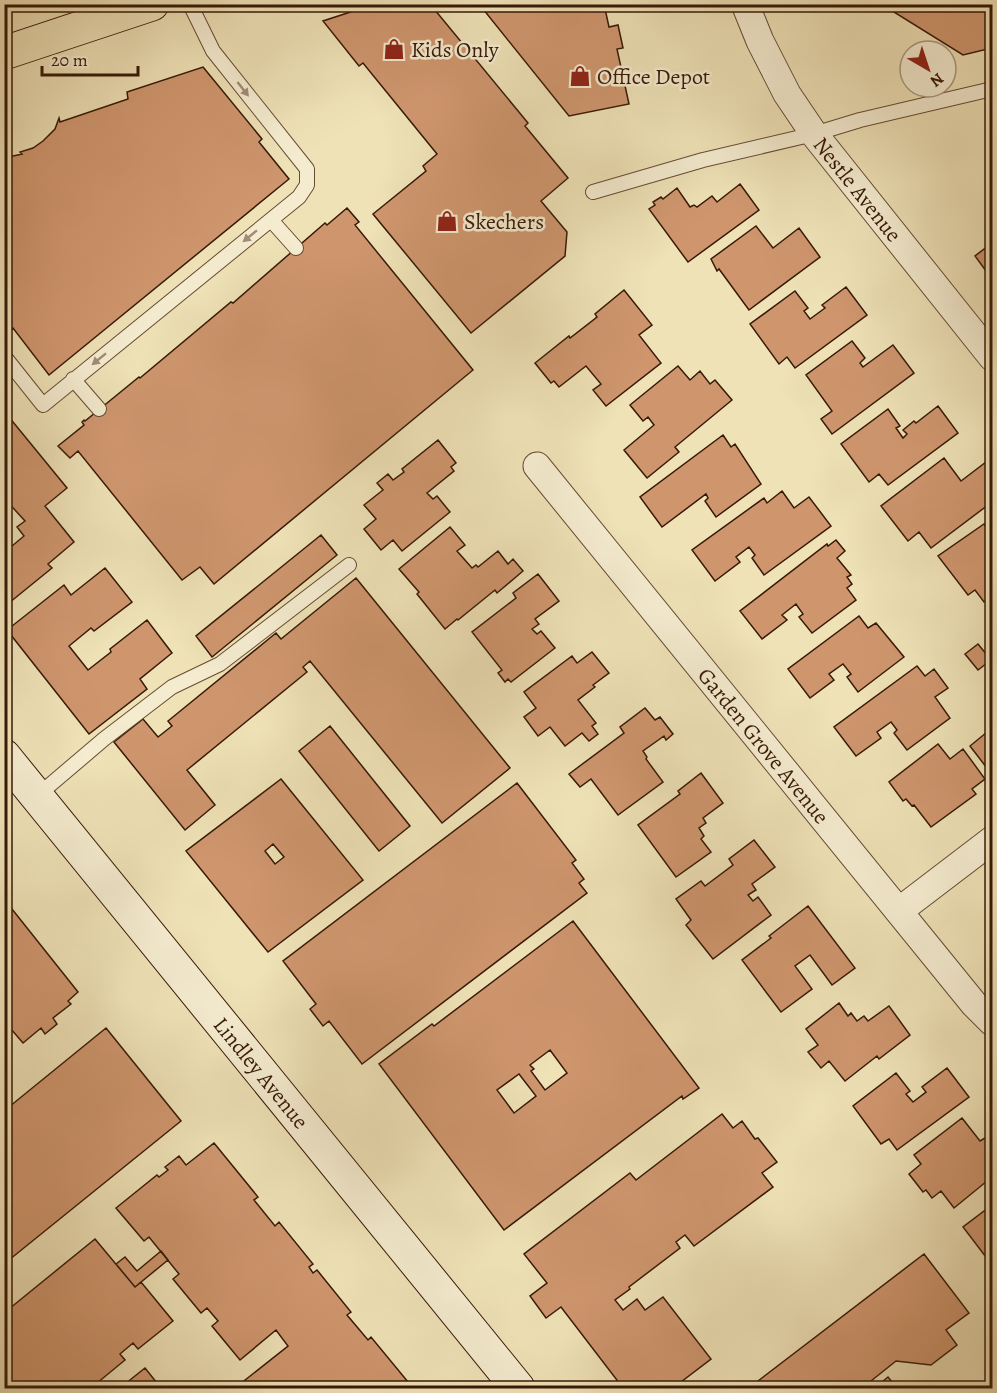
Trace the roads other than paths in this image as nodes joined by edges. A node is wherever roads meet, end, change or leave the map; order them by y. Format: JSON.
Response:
{"nodes":[{"id":1,"x":152,"y":4,"type":"edge"},
{"id":2,"x":190,"y":4,"type":"edge"},
{"id":3,"x":745,"y":4,"type":"edge"},
{"id":4,"x":4,"y":53,"type":"edge"},
{"id":5,"x":993,"y":89,"type":"edge"},
{"id":6,"x":814,"y":134,"type":"junction"},
{"id":7,"x":592,"y":192,"type":"dead end"},
{"id":8,"x":271,"y":220,"type":"junction"},
{"id":9,"x":296,"y":248,"type":"dead end"},
{"id":10,"x":4,"y":356,"type":"edge"},
{"id":11,"x":993,"y":357,"type":"edge"},
{"id":12,"x":73,"y":379,"type":"junction"},
{"id":13,"x":99,"y":409,"type":"dead end"},
{"id":14,"x":537,"y":466,"type":"dead end"},
{"id":15,"x":349,"y":565,"type":"dead end"},
{"id":16,"x":4,"y":756,"type":"edge"},
{"id":17,"x":37,"y":796,"type":"junction"},
{"id":18,"x":993,"y":840,"type":"edge"},
{"id":19,"x":899,"y":911,"type":"junction"},
{"id":20,"x":993,"y":1022,"type":"edge"},
{"id":21,"x":518,"y":1389,"type":"edge"}],
"edges":[{"from":1,"to":4,"type":"main road"},
{"from":2,"to":8,"type":"lane","one_way":true},
{"from":3,"to":6,"type":"street","name":"Nestle Avenue"},
{"from":5,"to":6,"type":"lane"},
{"from":6,"to":7,"type":"lane"},
{"from":6,"to":11,"type":"street","name":"Nestle Avenue"},
{"from":8,"to":9,"type":"lane"},
{"from":8,"to":12,"type":"lane","one_way":true},
{"from":10,"to":12,"type":"lane"},
{"from":12,"to":13,"type":"lane"},
{"from":14,"to":19,"type":"street","name":"Garden Grove Avenue"},
{"from":15,"to":17,"type":"lane"},
{"from":16,"to":17,"type":"main road","name":"Lindley Avenue"},
{"from":17,"to":21,"type":"main road","name":"Lindley Avenue"},
{"from":18,"to":19,"type":"street"},
{"from":19,"to":20,"type":"street","name":"Garden Grove Avenue"}]}
